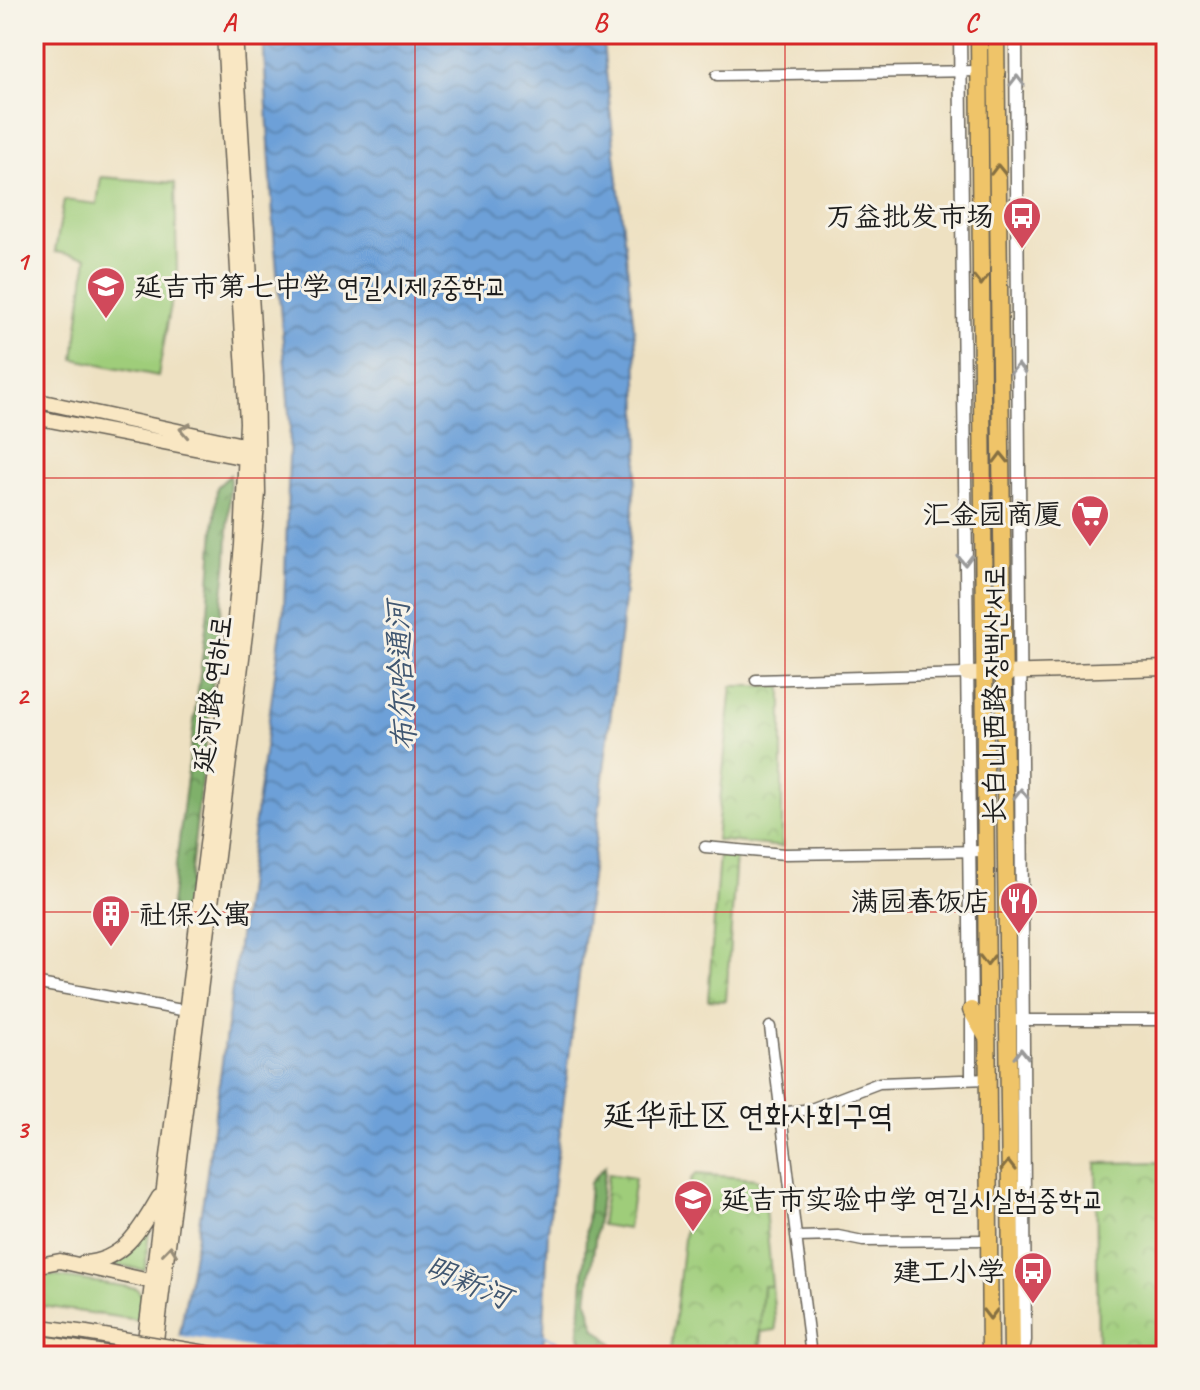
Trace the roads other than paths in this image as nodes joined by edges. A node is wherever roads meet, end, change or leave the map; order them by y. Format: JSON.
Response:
{"nodes":[{"id":1,"x":224,"y":34,"type":"edge"},
{"id":2,"x":235,"y":34,"type":"edge"},
{"id":3,"x":960,"y":34,"type":"edge"},
{"id":4,"x":979,"y":34,"type":"edge"},
{"id":5,"x":996,"y":34,"type":"edge"},
{"id":6,"x":1016,"y":34,"type":"edge"},
{"id":7,"x":961,"y":71,"type":"junction"},
{"id":8,"x":979,"y":71,"type":"junction"},
{"id":9,"x":717,"y":75,"type":"dead end"},
{"id":10,"x":34,"y":400,"type":"edge"},
{"id":11,"x":34,"y":417,"type":"edge"},
{"id":12,"x":250,"y":451,"type":"junction"},
{"id":13,"x":1166,"y":668,"type":"edge"},
{"id":14,"x":1012,"y":672,"type":"junction"},
{"id":15,"x":986,"y":673,"type":"junction"},
{"id":16,"x":967,"y":674,"type":"junction"},
{"id":17,"x":756,"y":680,"type":"dead end"},
{"id":18,"x":705,"y":847,"type":"dead end"},
{"id":19,"x":968,"y":851,"type":"junction"},
{"id":20,"x":987,"y":851,"type":"junction"},
{"id":21,"x":34,"y":983,"type":"edge"},
{"id":22,"x":971,"y":1010,"type":"junction"},
{"id":23,"x":187,"y":1011,"type":"junction"},
{"id":24,"x":1014,"y":1020,"type":"junction"},
{"id":25,"x":1166,"y":1020,"type":"edge"},
{"id":26,"x":770,"y":1027,"type":"dead end"},
{"id":27,"x":987,"y":1040,"type":"junction"},
{"id":28,"x":980,"y":1079,"type":"junction"},
{"id":29,"x":781,"y":1113,"type":"junction"},
{"id":30,"x":164,"y":1188,"type":"junction"},
{"id":31,"x":796,"y":1237,"type":"junction"},
{"id":32,"x":990,"y":1240,"type":"junction"},
{"id":33,"x":74,"y":1263,"type":"junction"},
{"id":34,"x":34,"y":1266,"type":"edge"},
{"id":35,"x":34,"y":1275,"type":"edge"},
{"id":36,"x":159,"y":1286,"type":"junction"},
{"id":37,"x":34,"y":1326,"type":"edge"},
{"id":38,"x":34,"y":1342,"type":"edge"},
{"id":39,"x":123,"y":1356,"type":"edge"},
{"id":40,"x":143,"y":1356,"type":"edge"},
{"id":41,"x":154,"y":1356,"type":"edge"},
{"id":42,"x":224,"y":1356,"type":"edge"},
{"id":43,"x":811,"y":1356,"type":"edge"},
{"id":44,"x":990,"y":1356,"type":"edge"},
{"id":45,"x":1012,"y":1356,"type":"edge"},
{"id":46,"x":1022,"y":1356,"type":"edge"}],
"edges":[{"from":1,"to":12,"type":"main road","name":"延河路 연하로"},
{"from":2,"to":12,"type":"main road","name":"延河路 연하로"},
{"from":3,"to":7,"type":"street","name":"长白山西路 장백산서로"},
{"from":4,"to":8,"type":"main road","name":"长白山西路 장백산서로"},
{"from":14,"to":5,"type":"main road","name":"长白山西路 장백산서로","one_way":true},
{"from":14,"to":6,"type":"street","name":"长白山西路 장백산서로","one_way":true},
{"from":7,"to":8,"type":"street"},
{"from":7,"to":9,"type":"street"},
{"from":7,"to":16,"type":"street","name":"长白山西路 장백산서로","one_way":true},
{"from":8,"to":15,"type":"main road","name":"长白山西路 장백산서로","one_way":true},
{"from":12,"to":10,"type":"main road","one_way":true},
{"from":11,"to":12,"type":"main road"},
{"from":12,"to":23,"type":"main road","name":"延河路 연하로"},
{"from":36,"to":12,"type":"main road","name":"延河路 연하로","one_way":true},
{"from":13,"to":14,"type":"main road"},
{"from":14,"to":15,"type":"main road"},
{"from":24,"to":14,"type":"main road","name":"长白山西路 장백산서로","one_way":true},
{"from":15,"to":16,"type":"main road"},
{"from":15,"to":20,"type":"main road","name":"长白山西路 장백산서로"},
{"from":16,"to":17,"type":"street"},
{"from":16,"to":19,"type":"street","name":"长白山西路 장백산서로"},
{"from":18,"to":19,"type":"street"},
{"from":19,"to":20,"type":"street"},
{"from":19,"to":22,"type":"street","name":"长白山西路 장백산서로"},
{"from":20,"to":27,"type":"main road","name":"长白山西路 장백산서로","one_way":true},
{"from":21,"to":23,"type":"street"},
{"from":22,"to":27,"type":"main road"},
{"from":22,"to":28,"type":"street"},
{"from":23,"to":30,"type":"main road","name":"延河路 연하로"},
{"from":24,"to":25,"type":"street"},
{"from":45,"to":24,"type":"main road","name":"长白山西路 장백산서로","one_way":true},
{"from":46,"to":24,"type":"street","name":"长白山西路 장백산서로","one_way":true},
{"from":26,"to":29,"type":"street"},
{"from":27,"to":28,"type":"main road","name":"长白山西路 장백산서로"},
{"from":28,"to":29,"type":"street"},
{"from":28,"to":32,"type":"main road","name":"长白山西路 장백산서로"},
{"from":29,"to":31,"type":"street"},
{"from":30,"to":33,"type":"main road"},
{"from":30,"to":36,"type":"main road","name":"延河路 연하로"},
{"from":31,"to":32,"type":"street"},
{"from":31,"to":43,"type":"street"},
{"from":32,"to":44,"type":"main road","name":"长白山西路 장백산서로","one_way":true},
{"from":33,"to":34,"type":"main road"},
{"from":33,"to":36,"type":"main road"},
{"from":35,"to":36,"type":"main road"},
{"from":36,"to":40,"type":"main road","name":"延河路 연하로"},
{"from":36,"to":41,"type":"main road","name":"延河路 연하로"},
{"from":37,"to":42,"type":"main road","bridge":true},
{"from":38,"to":39,"type":"main road"}]}
